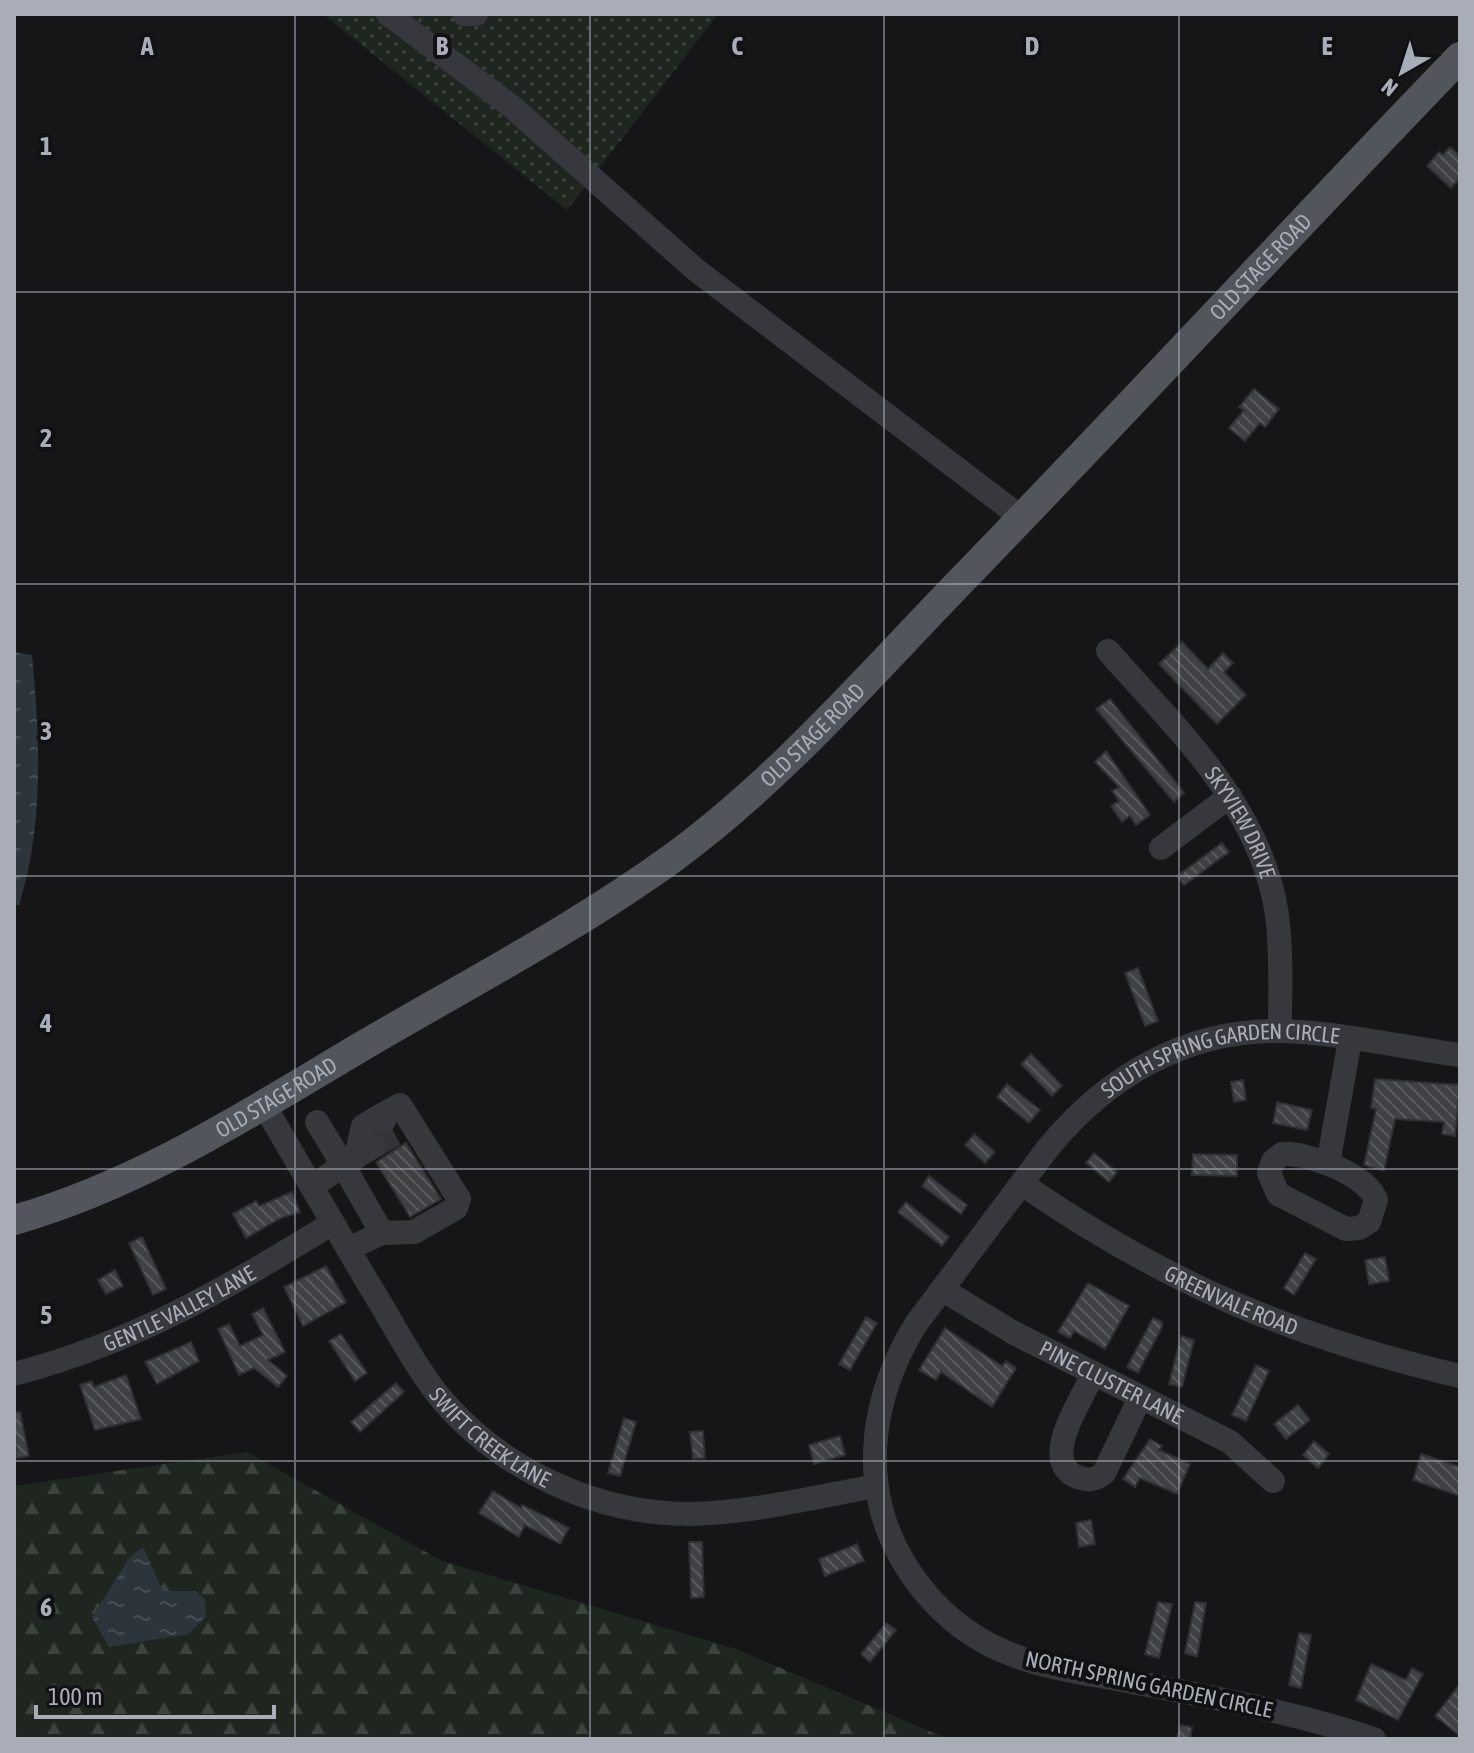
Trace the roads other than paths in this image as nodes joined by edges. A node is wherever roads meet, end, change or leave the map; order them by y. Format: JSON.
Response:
{"nodes":[{"id":1,"x":388,"y":14,"type":"edge"},
{"id":2,"x":464,"y":14,"type":"edge"},
{"id":3,"x":476,"y":14,"type":"edge"},
{"id":4,"x":1460,"y":57,"type":"edge"},
{"id":5,"x":1022,"y":518,"type":"junction"},
{"id":6,"x":1108,"y":651,"type":"dead end"},
{"id":7,"x":1230,"y":796,"type":"junction"},
{"id":8,"x":1161,"y":848,"type":"dead end"},
{"id":9,"x":1280,"y":1031,"type":"junction"},
{"id":10,"x":1350,"y":1040,"type":"junction"},
{"id":11,"x":1460,"y":1055,"type":"edge"},
{"id":12,"x":264,"y":1105,"type":"junction"},
{"id":13,"x":317,"y":1122,"type":"dead end"},
{"id":14,"x":358,"y":1156,"type":"junction"},
{"id":15,"x":1328,"y":1164,"type":"dead end"},
{"id":16,"x":1022,"y":1184,"type":"junction"},
{"id":17,"x":312,"y":1187,"type":"junction"},
{"id":18,"x":14,"y":1220,"type":"edge"},
{"id":19,"x":333,"y":1223,"type":"junction"},
{"id":20,"x":382,"y":1233,"type":"junction"},
{"id":21,"x":348,"y":1249,"type":"junction"},
{"id":22,"x":943,"y":1290,"type":"junction"},
{"id":23,"x":14,"y":1374,"type":"edge"},
{"id":24,"x":1093,"y":1374,"type":"junction"},
{"id":25,"x":1460,"y":1376,"type":"edge"},
{"id":26,"x":1140,"y":1398,"type":"junction"},
{"id":27,"x":1273,"y":1481,"type":"dead end"},
{"id":28,"x":876,"y":1486,"type":"junction"},
{"id":29,"x":1374,"y":1739,"type":"edge"}],
"edges":[{"from":1,"to":5,"type":"street"},
{"from":2,"to":3,"type":"street"},
{"from":4,"to":5,"type":"main road","name":"OLD STAGE ROAD"},
{"from":5,"to":12,"type":"main road","name":"OLD STAGE ROAD"},
{"from":6,"to":7,"type":"street","name":"SKYVIEW DRIVE"},
{"from":7,"to":8,"type":"street"},
{"from":7,"to":9,"type":"street","name":"SKYVIEW DRIVE"},
{"from":9,"to":10,"type":"street","name":"SOUTH SPRING GARDEN CIRCLE"},
{"from":9,"to":16,"type":"street","name":"SOUTH SPRING GARDEN CIRCLE"},
{"from":10,"to":11,"type":"street","name":"SOUTH SPRING GARDEN CIRCLE"},
{"from":10,"to":15,"type":"street"},
{"from":12,"to":17,"type":"street","name":"SWIFT CREEK LANE"},
{"from":12,"to":18,"type":"main road","name":"OLD STAGE ROAD"},
{"from":13,"to":14,"type":"street"},
{"from":14,"to":17,"type":"street"},
{"from":14,"to":20,"type":"street"},
{"from":14,"to":20,"type":"street"},
{"from":16,"to":22,"type":"street","name":"NORTH SPRING GARDEN CIRCLE"},
{"from":16,"to":25,"type":"street","name":"GREENVALE ROAD"},
{"from":17,"to":19,"type":"street","name":"SWIFT CREEK LANE"},
{"from":19,"to":21,"type":"street","name":"SWIFT CREEK LANE"},
{"from":19,"to":23,"type":"street","name":"GENTLE VALLEY LANE"},
{"from":20,"to":21,"type":"street"},
{"from":21,"to":28,"type":"street","name":"SWIFT CREEK LANE"},
{"from":22,"to":24,"type":"street","name":"PINE CLUSTER LANE"},
{"from":22,"to":28,"type":"street","name":"NORTH SPRING GARDEN CIRCLE"},
{"from":24,"to":26,"type":"street","name":"PINE CLUSTER LANE"},
{"from":24,"to":26,"type":"street"},
{"from":26,"to":27,"type":"street","name":"PINE CLUSTER LANE"},
{"from":28,"to":29,"type":"street","name":"NORTH SPRING GARDEN CIRCLE"}]}
